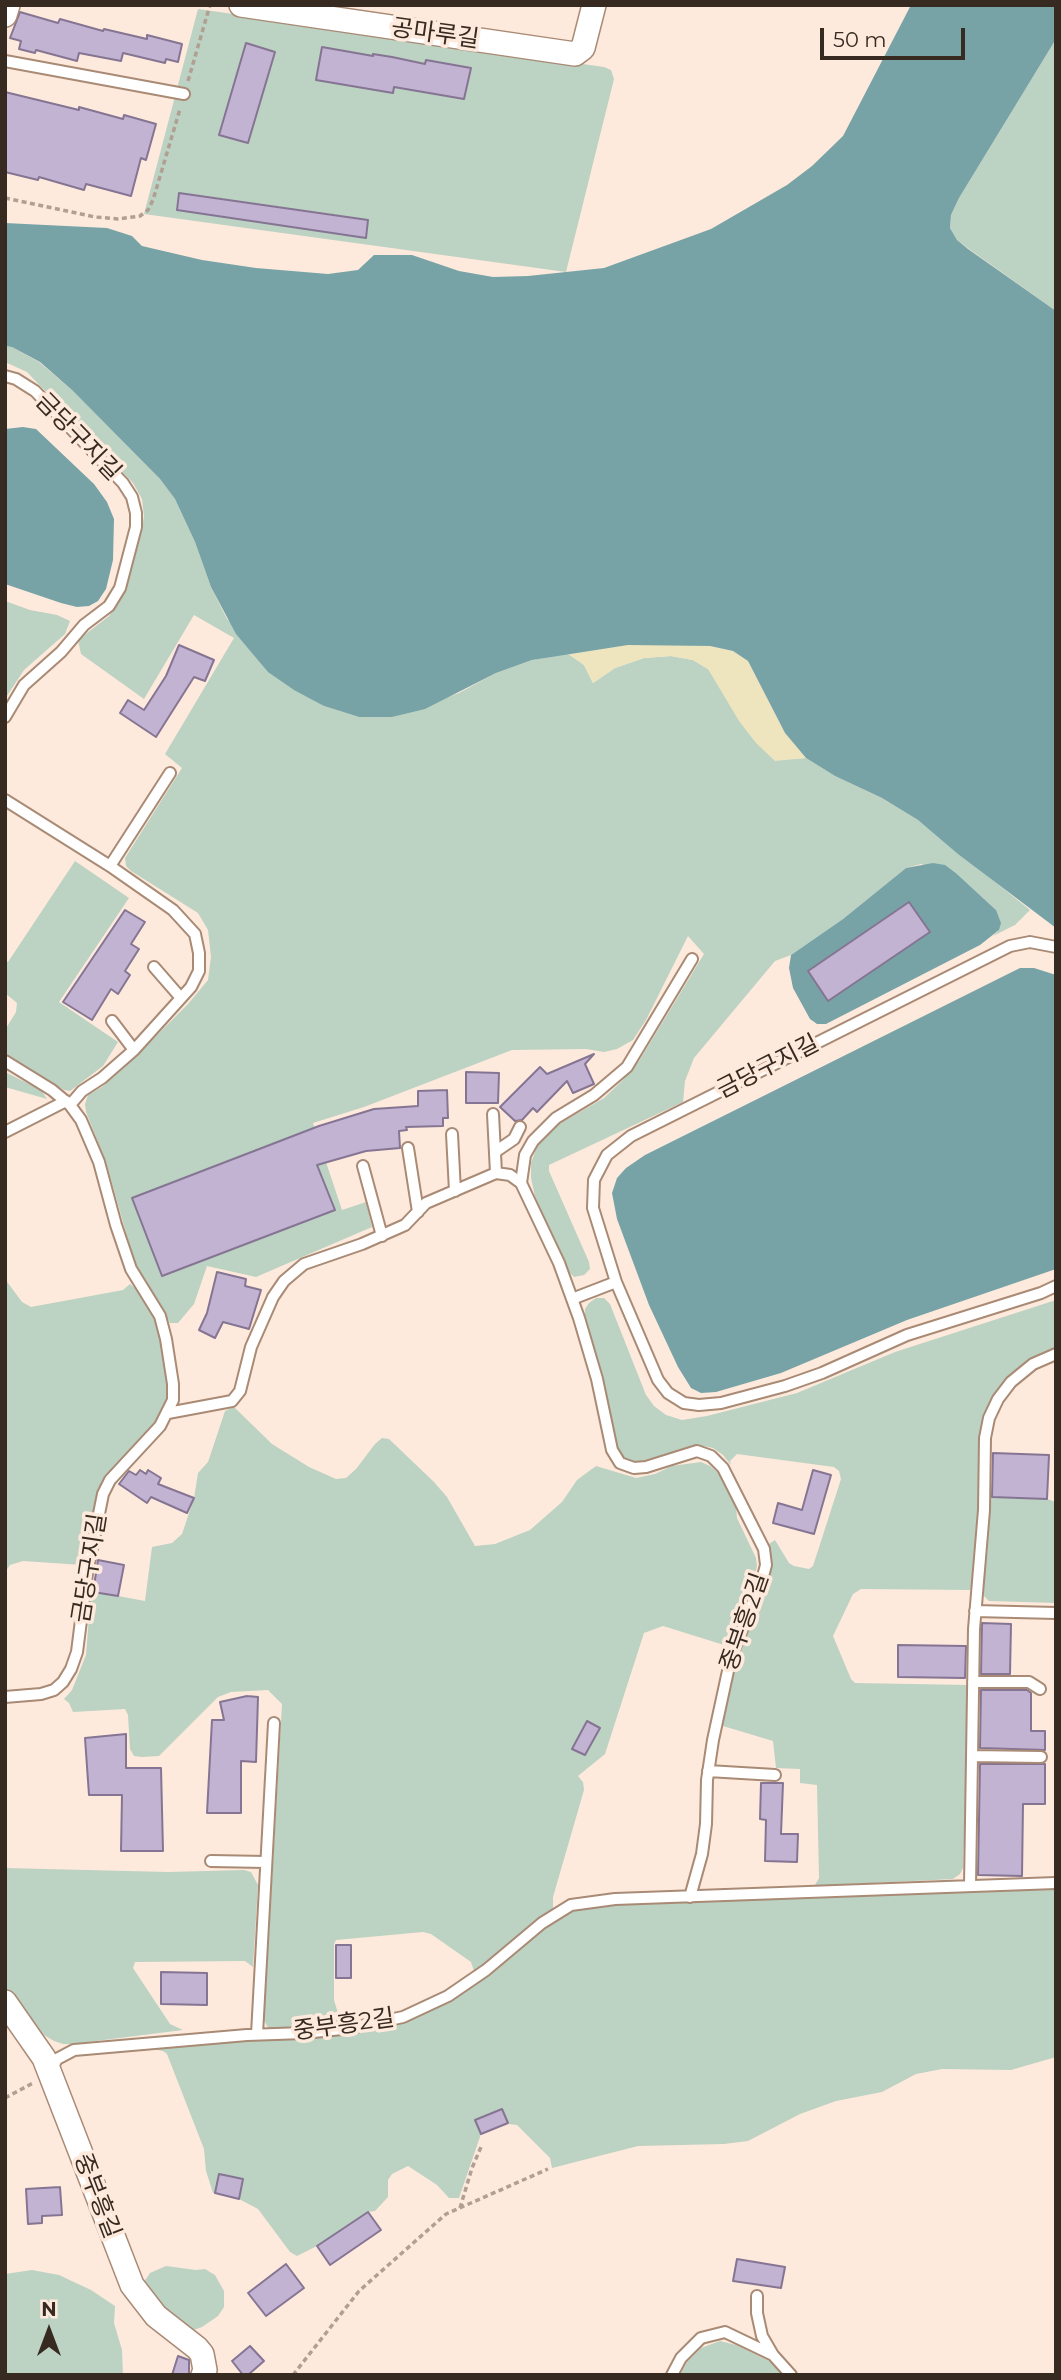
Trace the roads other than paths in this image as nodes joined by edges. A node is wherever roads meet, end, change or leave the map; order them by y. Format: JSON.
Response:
{"nodes":[{"id":1,"x":8,"y":5,"type":"edge"},
{"id":2,"x":241,"y":5,"type":"edge"},
{"id":3,"x":594,"y":5,"type":"edge"},
{"id":4,"x":5,"y":15,"type":"edge"},
{"id":5,"x":5,"y":61,"type":"edge"},
{"id":6,"x":184,"y":94,"type":"road end"},
{"id":7,"x":5,"y":376,"type":"edge"},
{"id":8,"x":5,"y":717,"type":"edge"},
{"id":9,"x":170,"y":773,"type":"dead end"},
{"id":10,"x":5,"y":800,"type":"edge"},
{"id":11,"x":110,"y":866,"type":"junction"},
{"id":12,"x":1056,"y":947,"type":"edge"},
{"id":13,"x":692,"y":959,"type":"dead end"},
{"id":14,"x":154,"y":967,"type":"dead end"},
{"id":15,"x":181,"y":998,"type":"junction"},
{"id":16,"x":113,"y":1021,"type":"dead end"},
{"id":17,"x":134,"y":1050,"type":"junction"},
{"id":18,"x":5,"y":1061,"type":"edge"},
{"id":19,"x":68,"y":1103,"type":"junction"},
{"id":20,"x":493,"y":1114,"type":"dead end"},
{"id":21,"x":520,"y":1127,"type":"dead end"},
{"id":22,"x":5,"y":1132,"type":"edge"},
{"id":23,"x":452,"y":1134,"type":"dead end"},
{"id":24,"x":408,"y":1148,"type":"dead end"},
{"id":25,"x":495,"y":1152,"type":"junction"},
{"id":26,"x":363,"y":1166,"type":"dead end"},
{"id":27,"x":496,"y":1173,"type":"junction"},
{"id":28,"x":521,"y":1183,"type":"junction"},
{"id":29,"x":455,"y":1191,"type":"junction"},
{"id":30,"x":418,"y":1212,"type":"junction"},
{"id":31,"x":382,"y":1236,"type":"junction"},
{"id":32,"x":616,"y":1282,"type":"junction"},
{"id":33,"x":1056,"y":1286,"type":"edge"},
{"id":34,"x":572,"y":1299,"type":"junction"},
{"id":35,"x":1056,"y":1354,"type":"edge"},
{"id":36,"x":168,"y":1413,"type":"junction"},
{"id":37,"x":975,"y":1611,"type":"junction"},
{"id":38,"x":1056,"y":1613,"type":"edge"},
{"id":39,"x":973,"y":1682,"type":"junction"},
{"id":40,"x":1040,"y":1689,"type":"dead end"},
{"id":41,"x":5,"y":1697,"type":"edge"},
{"id":42,"x":274,"y":1723,"type":"dead end"},
{"id":43,"x":972,"y":1756,"type":"junction"},
{"id":44,"x":1041,"y":1757,"type":"dead end"},
{"id":45,"x":708,"y":1771,"type":"junction"},
{"id":46,"x":775,"y":1774,"type":"dead end"},
{"id":47,"x":211,"y":1861,"type":"dead end"},
{"id":48,"x":266,"y":1862,"type":"junction"},
{"id":49,"x":1056,"y":1883,"type":"edge"},
{"id":50,"x":970,"y":1885,"type":"junction"},
{"id":51,"x":690,"y":1897,"type":"junction"},
{"id":52,"x":5,"y":2002,"type":"edge"},
{"id":53,"x":257,"y":2034,"type":"junction"},
{"id":54,"x":49,"y":2073,"type":"junction"},
{"id":55,"x":757,"y":2296,"type":"dead end"},
{"id":56,"x":773,"y":2355,"type":"junction"},
{"id":57,"x":203,"y":2375,"type":"edge"},
{"id":58,"x":672,"y":2375,"type":"edge"},
{"id":59,"x":791,"y":2375,"type":"edge"}],
"edges":[{"from":1,"to":4,"type":"street"},
{"from":2,"to":3,"type":"street","name":"공마루길"},
{"from":5,"to":6,"type":"lane"},
{"from":7,"to":8,"type":"lane","name":"금당구지길"},
{"from":9,"to":11,"type":"lane"},
{"from":10,"to":11,"type":"lane"},
{"from":11,"to":15,"type":"lane"},
{"from":12,"to":32,"type":"lane","name":"금당구지길"},
{"from":13,"to":28,"type":"lane"},
{"from":14,"to":15,"type":"lane"},
{"from":15,"to":17,"type":"lane"},
{"from":16,"to":17,"type":"lane"},
{"from":17,"to":19,"type":"lane"},
{"from":18,"to":19,"type":"lane"},
{"from":19,"to":22,"type":"lane"},
{"from":19,"to":36,"type":"lane"},
{"from":20,"to":25,"type":"lane"},
{"from":21,"to":25,"type":"lane"},
{"from":23,"to":29,"type":"lane"},
{"from":24,"to":30,"type":"lane"},
{"from":25,"to":27,"type":"lane"},
{"from":26,"to":31,"type":"lane"},
{"from":27,"to":28,"type":"lane"},
{"from":27,"to":29,"type":"lane"},
{"from":28,"to":34,"type":"lane"},
{"from":29,"to":30,"type":"lane"},
{"from":30,"to":31,"type":"lane"},
{"from":31,"to":36,"type":"lane"},
{"from":32,"to":33,"type":"lane","name":"금당구지길"},
{"from":32,"to":34,"type":"lane"},
{"from":34,"to":45,"type":"lane","name":"중부흥2길"},
{"from":35,"to":37,"type":"lane"},
{"from":36,"to":41,"type":"lane","name":"금당구지길"},
{"from":37,"to":38,"type":"lane"},
{"from":37,"to":39,"type":"lane"},
{"from":39,"to":40,"type":"lane"},
{"from":39,"to":43,"type":"lane"},
{"from":42,"to":48,"type":"lane","name":"중부흥2길"},
{"from":43,"to":44,"type":"lane"},
{"from":43,"to":50,"type":"lane"},
{"from":45,"to":46,"type":"lane"},
{"from":45,"to":51,"type":"lane","name":"중부흥2길"},
{"from":47,"to":48,"type":"lane"},
{"from":48,"to":53,"type":"lane","name":"중부흥2길"},
{"from":49,"to":50,"type":"lane","name":"중부흥2길"},
{"from":50,"to":51,"type":"lane","name":"중부흥2길"},
{"from":51,"to":53,"type":"lane","name":"중부흥2길"},
{"from":52,"to":54,"type":"street","name":"중부흥길"},
{"from":53,"to":54,"type":"lane","name":"중부흥2길"},
{"from":54,"to":57,"type":"street","name":"중부흥길"},
{"from":55,"to":56,"type":"lane"},
{"from":56,"to":58,"type":"lane"},
{"from":56,"to":59,"type":"lane"}]}
